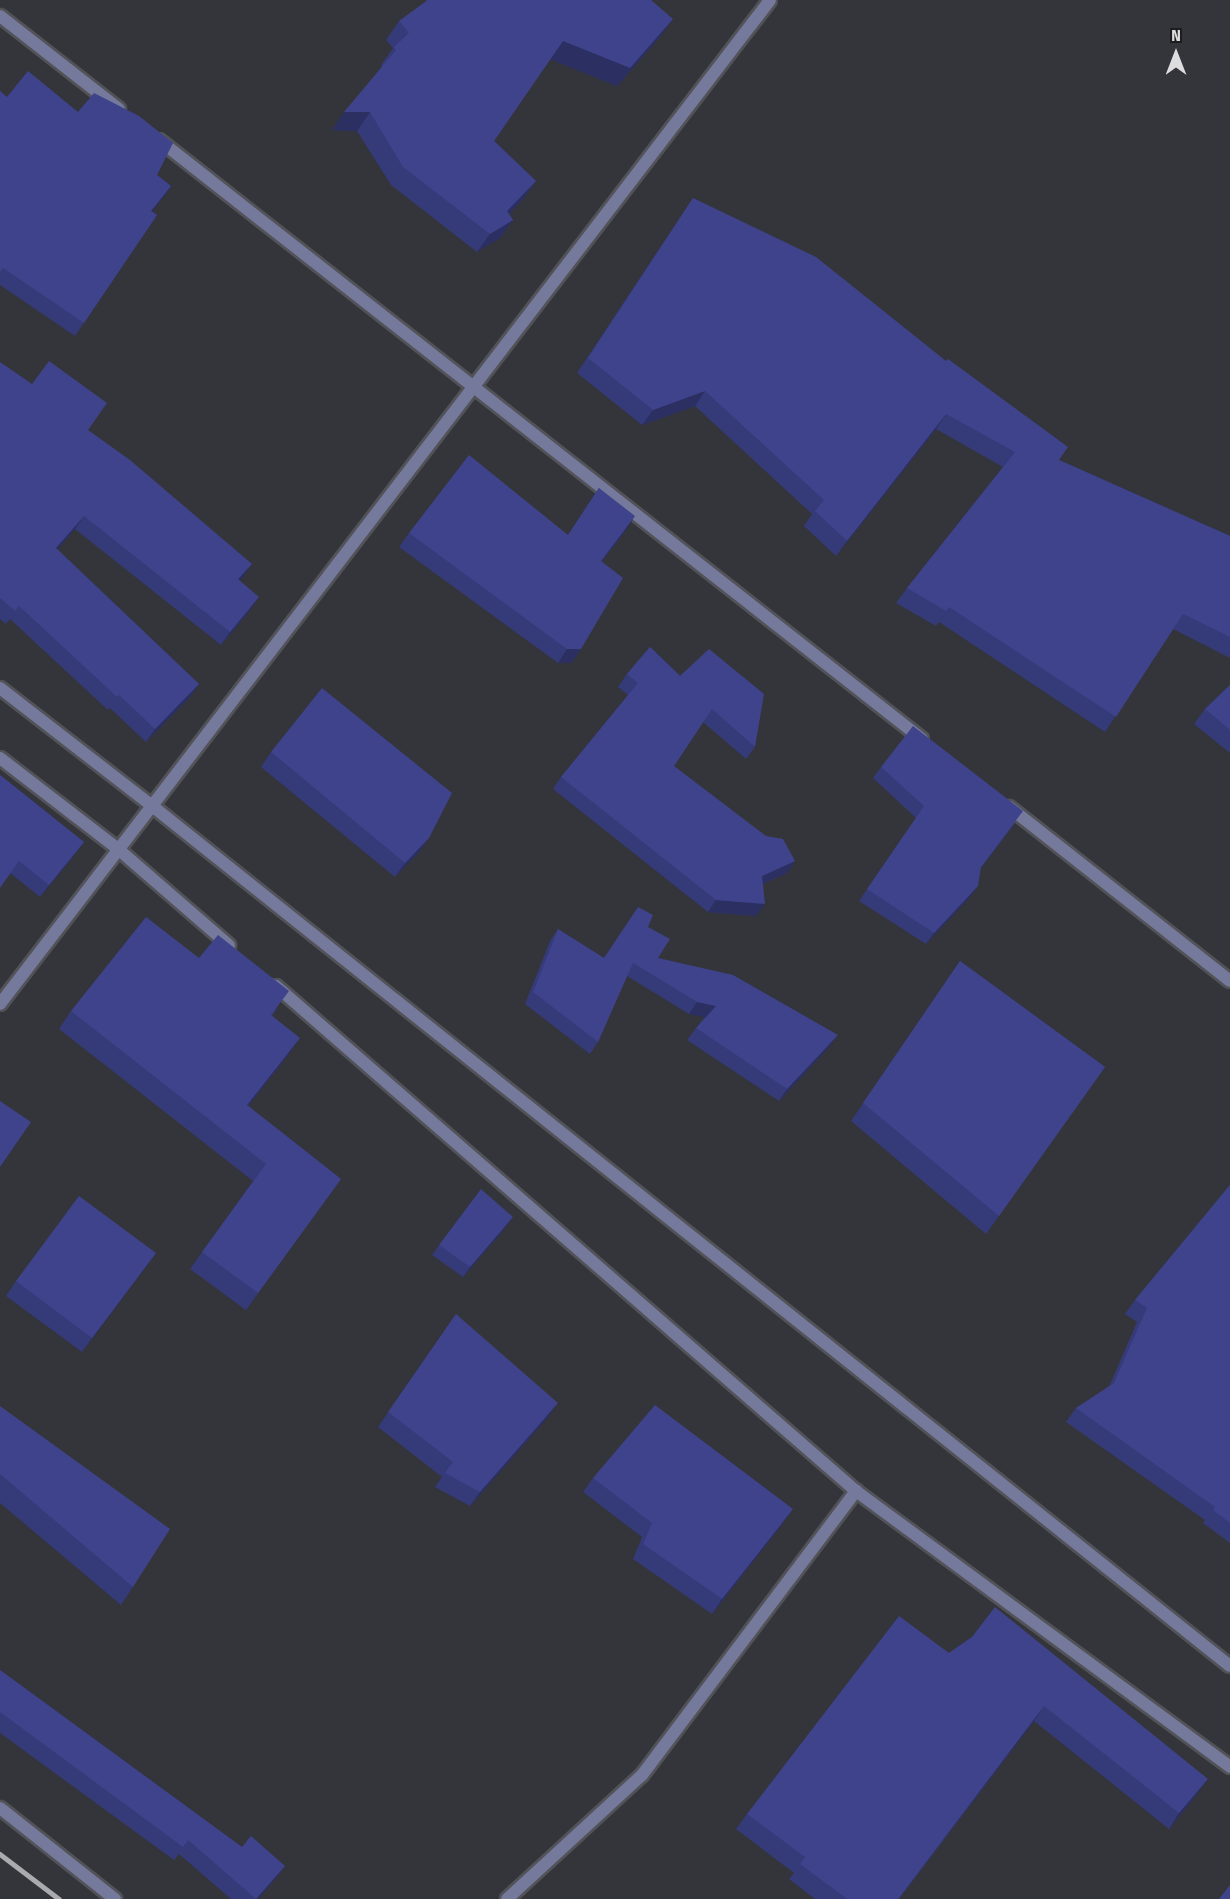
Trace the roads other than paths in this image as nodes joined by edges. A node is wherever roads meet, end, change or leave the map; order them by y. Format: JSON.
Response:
{"nodes":[{"id":1,"x":770,"y":0,"type":"edge"},
{"id":2,"x":0,"y":16,"type":"edge"},
{"id":3,"x":132,"y":119,"type":"edge"},
{"id":4,"x":151,"y":134,"type":"edge"},
{"id":5,"x":472,"y":386,"type":"junction"},
{"id":6,"x":0,"y":688,"type":"edge"},
{"id":7,"x":930,"y":745,"type":"edge"},
{"id":8,"x":0,"y":758,"type":"edge"},
{"id":9,"x":1003,"y":802,"type":"edge"},
{"id":10,"x":151,"y":805,"type":"junction"},
{"id":11,"x":118,"y":849,"type":"junction"},
{"id":12,"x":235,"y":951,"type":"edge"},
{"id":13,"x":262,"y":974,"type":"edge"},
{"id":14,"x":1230,"y":981,"type":"edge"},
{"id":15,"x":0,"y":1004,"type":"edge"},
{"id":16,"x":856,"y":1491,"type":"junction"},
{"id":17,"x":1230,"y":1666,"type":"edge"},
{"id":18,"x":1230,"y":1767,"type":"edge"},
{"id":19,"x":0,"y":1808,"type":"edge"},
{"id":20,"x":115,"y":1899,"type":"edge"},
{"id":21,"x":507,"y":1899,"type":"edge"}],
"edges":[{"from":1,"to":5,"type":"street"},
{"from":2,"to":3,"type":"street"},
{"from":4,"to":5,"type":"street"},
{"from":5,"to":7,"type":"street"},
{"from":5,"to":10,"type":"street"},
{"from":6,"to":10,"type":"street"},
{"from":8,"to":11,"type":"street"},
{"from":9,"to":14,"type":"street"},
{"from":10,"to":11,"type":"street"},
{"from":10,"to":17,"type":"street"},
{"from":11,"to":12,"type":"street"},
{"from":11,"to":15,"type":"street"},
{"from":13,"to":16,"type":"street"},
{"from":16,"to":18,"type":"street"},
{"from":16,"to":21,"type":"street"},
{"from":19,"to":20,"type":"street"}]}
